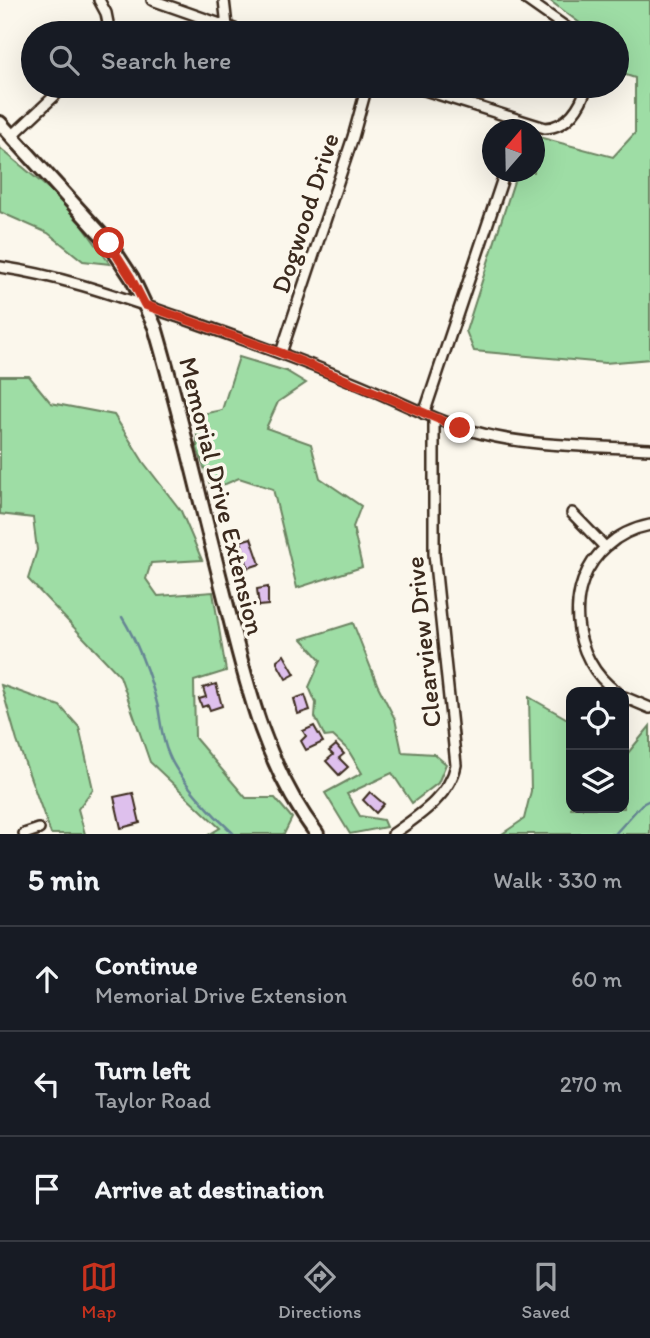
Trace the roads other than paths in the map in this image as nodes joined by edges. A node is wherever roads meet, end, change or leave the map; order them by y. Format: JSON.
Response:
{"nodes":[{"id":1,"x":152,"y":0,"type":"edge"},
{"id":2,"x":224,"y":0,"type":"edge"},
{"id":3,"x":527,"y":0,"type":"edge"},
{"id":4,"x":104,"y":1,"type":"edge"},
{"id":5,"x":109,"y":21,"type":"edge"},
{"id":6,"x":213,"y":21,"type":"edge"},
{"id":7,"x":226,"y":21,"type":"edge"},
{"id":8,"x":557,"y":21,"type":"edge"},
{"id":9,"x":52,"y":98,"type":"edge"},
{"id":10,"x":364,"y":98,"type":"edge"},
{"id":11,"x":446,"y":98,"type":"edge"},
{"id":12,"x":581,"y":98,"type":"edge"},
{"id":13,"x":504,"y":119,"type":"edge"},
{"id":14,"x":0,"y":124,"type":"edge"},
{"id":15,"x":545,"y":128,"type":"edge"},
{"id":16,"x":11,"y":137,"type":"junction"},
{"id":17,"x":502,"y":182,"type":"edge"},
{"id":18,"x":0,"y":267,"type":"edge"},
{"id":19,"x":145,"y":305,"type":"junction"},
{"id":20,"x":281,"y":353,"type":"junction"},
{"id":21,"x":429,"y":416,"type":"junction"},
{"id":22,"x":650,"y":449,"type":"edge"},
{"id":23,"x":572,"y":513,"type":"dead end"},
{"id":24,"x":650,"y":525,"type":"edge"},
{"id":25,"x":605,"y":547,"type":"junction"},
{"id":26,"x":611,"y":687,"type":"edge"},
{"id":27,"x":629,"y":699,"type":"edge"},
{"id":28,"x":650,"y":708,"type":"edge"},
{"id":29,"x":39,"y":829,"type":"dead end"},
{"id":30,"x":24,"y":834,"type":"edge"},
{"id":31,"x":317,"y":834,"type":"edge"},
{"id":32,"x":393,"y":834,"type":"edge"}],
"edges":[{"from":1,"to":6,"type":"street"},
{"from":2,"to":7,"type":"street"},
{"from":3,"to":8,"type":"street"},
{"from":4,"to":5,"type":"street"},
{"from":9,"to":16,"type":"street"},
{"from":10,"to":20,"type":"street","name":"Dogwood Drive"},
{"from":11,"to":13,"type":"street"},
{"from":12,"to":15,"type":"street"},
{"from":14,"to":16,"type":"street","name":"Memorial Drive Extension"},
{"from":16,"to":19,"type":"street","name":"Memorial Drive Extension"},
{"from":17,"to":21,"type":"street","name":"Clearview Drive"},
{"from":18,"to":19,"type":"street"},
{"from":19,"to":20,"type":"street"},
{"from":19,"to":31,"type":"street","name":"Memorial Drive Extension"},
{"from":20,"to":21,"type":"street"},
{"from":21,"to":22,"type":"street"},
{"from":21,"to":32,"type":"street","name":"Clearview Drive"},
{"from":23,"to":25,"type":"street"},
{"from":24,"to":25,"type":"street"},
{"from":25,"to":26,"type":"street"},
{"from":27,"to":28,"type":"street"},
{"from":29,"to":30,"type":"street"}]}
